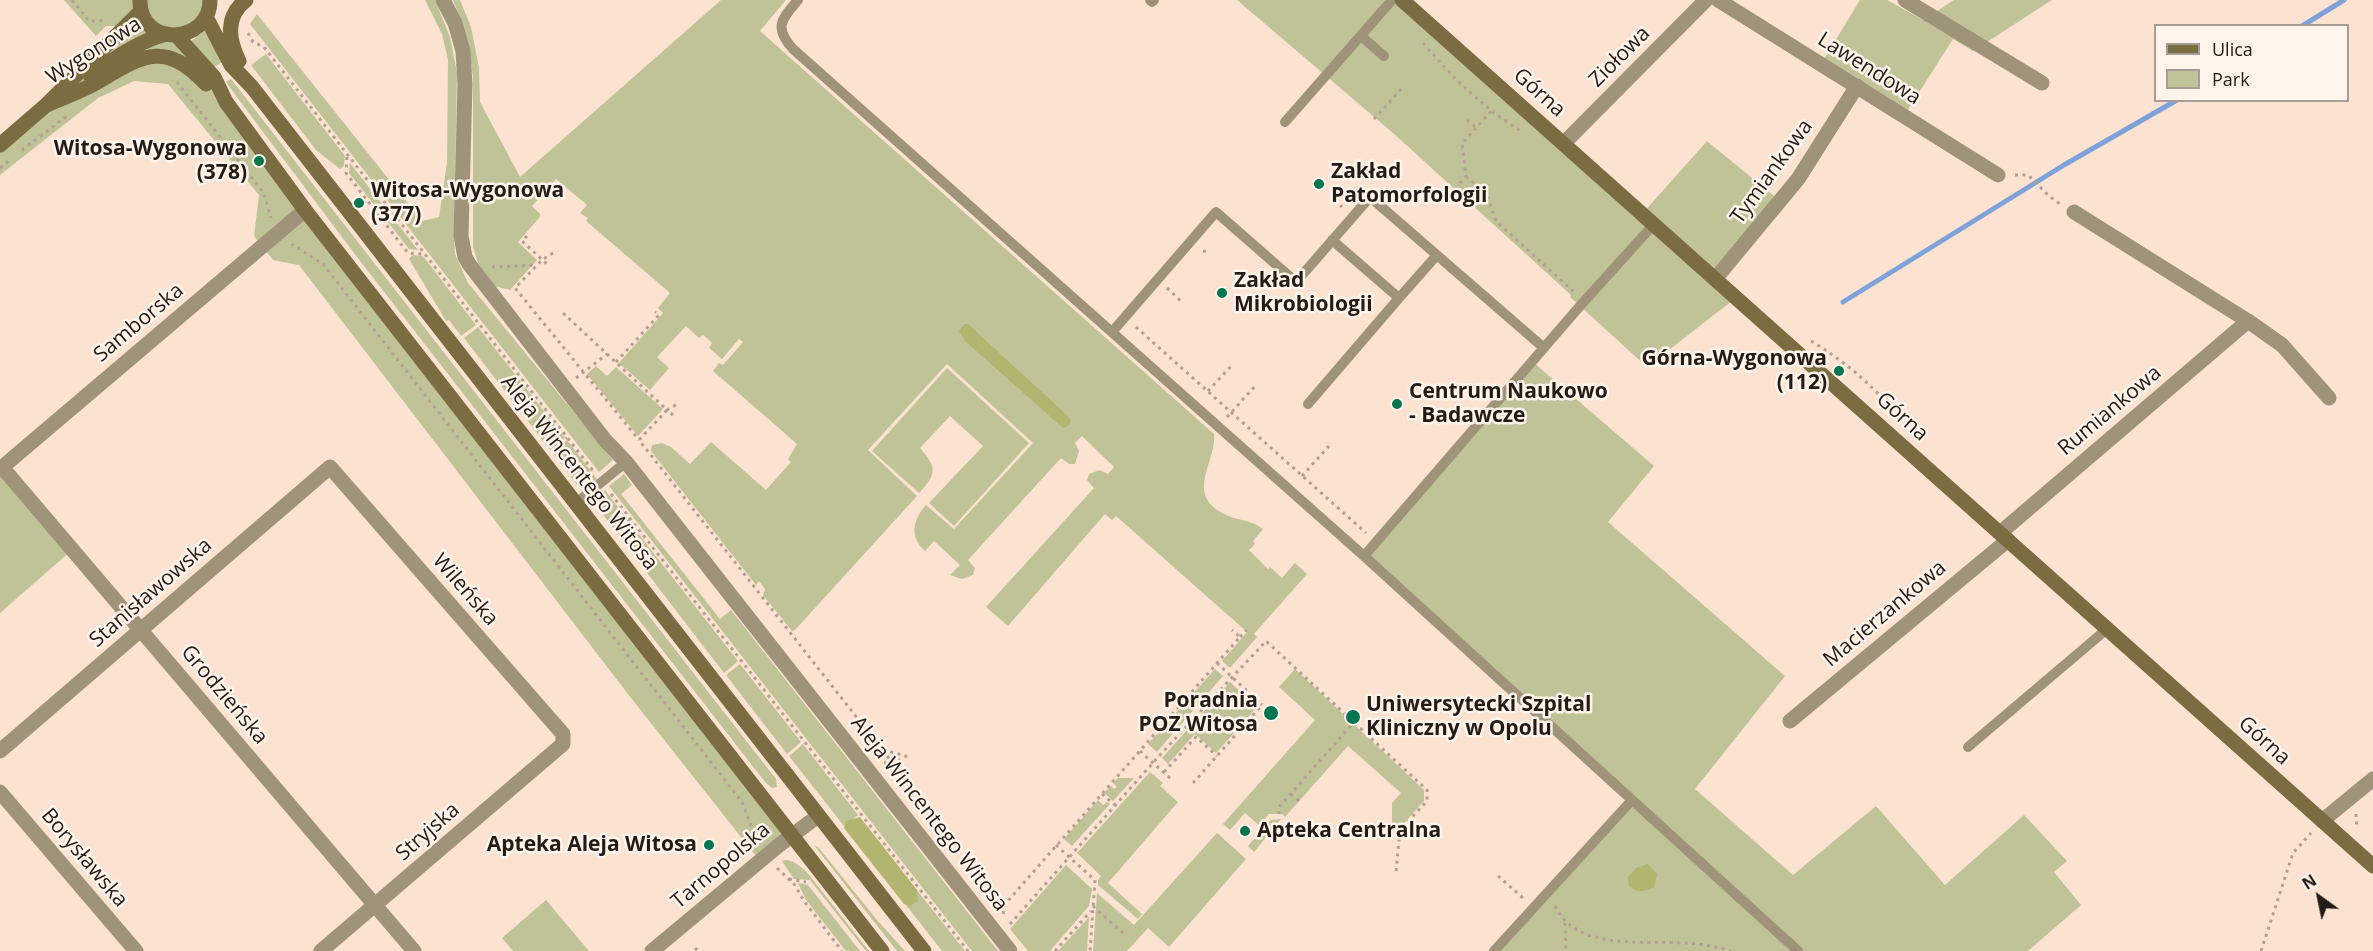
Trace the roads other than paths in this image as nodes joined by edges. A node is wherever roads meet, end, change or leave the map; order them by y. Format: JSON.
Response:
{"nodes":[{"id":1,"x":246,"y":0,"type":"edge"},
{"id":2,"x":443,"y":0,"type":"edge"},
{"id":3,"x":798,"y":0,"type":"edge"},
{"id":4,"x":1392,"y":0,"type":"edge"},
{"id":5,"x":1402,"y":0,"type":"edge"},
{"id":6,"x":1706,"y":0,"type":"edge"},
{"id":7,"x":1718,"y":0,"type":"edge"},
{"id":8,"x":1905,"y":0,"type":"edge"},
{"id":9,"x":140,"y":5,"type":"edge"},
{"id":10,"x":211,"y":5,"type":"edge"},
{"id":11,"x":172,"y":35,"type":"junction"},
{"id":12,"x":1361,"y":36,"type":"junction"},
{"id":13,"x":1383,"y":56,"type":"dead end"},
{"id":14,"x":2042,"y":82,"type":"dead end"},
{"id":15,"x":1857,"y":86,"type":"junction"},
{"id":16,"x":252,"y":87,"type":"junction"},
{"id":17,"x":226,"y":102,"type":"junction"},
{"id":18,"x":45,"y":106,"type":"junction"},
{"id":19,"x":1285,"y":122,"type":"dead end"},
{"id":20,"x":1564,"y":143,"type":"junction"},
{"id":21,"x":0,"y":145,"type":"edge"},
{"id":22,"x":1998,"y":175,"type":"dead end"},
{"id":23,"x":305,"y":210,"type":"junction"},
{"id":24,"x":2074,"y":212,"type":"dead end"},
{"id":25,"x":1654,"y":224,"type":"junction"},
{"id":26,"x":1332,"y":240,"type":"junction"},
{"id":27,"x":1437,"y":255,"type":"junction"},
{"id":28,"x":1716,"y":278,"type":"junction"},
{"id":29,"x":1399,"y":298,"type":"junction"},
{"id":30,"x":2248,"y":321,"type":"junction"},
{"id":31,"x":1112,"y":332,"type":"junction"},
{"id":32,"x":1544,"y":348,"type":"junction"},
{"id":33,"x":2329,"y":398,"type":"dead end"},
{"id":34,"x":1308,"y":404,"type":"dead end"},
{"id":35,"x":626,"y":462,"type":"junction"},
{"id":36,"x":330,"y":466,"type":"joint"},
{"id":37,"x":1,"y":468,"type":"edge"},
{"id":38,"x":575,"y":504,"type":"junction"},
{"id":39,"x":2004,"y":536,"type":"junction"},
{"id":40,"x":1364,"y":556,"type":"junction"},
{"id":41,"x":141,"y":629,"type":"junction"},
{"id":42,"x":2107,"y":629,"type":"junction"},
{"id":43,"x":1790,"y":721,"type":"dead end"},
{"id":44,"x":563,"y":744,"type":"joint"},
{"id":45,"x":1968,"y":747,"type":"dead end"},
{"id":46,"x":0,"y":751,"type":"edge"},
{"id":47,"x":2373,"y":779,"type":"edge"},
{"id":48,"x":0,"y":792,"type":"edge"},
{"id":49,"x":1632,"y":800,"type":"junction"},
{"id":50,"x":818,"y":816,"type":"junction"},
{"id":51,"x":2322,"y":821,"type":"junction"},
{"id":52,"x":791,"y":836,"type":"junction"},
{"id":53,"x":2373,"y":866,"type":"edge"},
{"id":54,"x":375,"y":905,"type":"junction"},
{"id":55,"x":659,"y":949,"type":"edge"},
{"id":56,"x":136,"y":951,"type":"edge"},
{"id":57,"x":321,"y":951,"type":"edge"},
{"id":58,"x":414,"y":951,"type":"edge"},
{"id":59,"x":882,"y":951,"type":"edge"},
{"id":60,"x":924,"y":951,"type":"edge"},
{"id":61,"x":1010,"y":951,"type":"edge"},
{"id":62,"x":1494,"y":951,"type":"edge"},
{"id":63,"x":1798,"y":951,"type":"edge"}],
"edges":[{"from":1,"to":16,"type":"street"},
{"from":2,"to":35,"type":"street","name":"Aleja Wincentego Witosa"},
{"from":3,"to":31,"type":"lane"},
{"from":4,"to":12,"type":"lane"},
{"from":5,"to":20,"type":"street","name":"Górna"},
{"from":6,"to":20,"type":"street","name":"Ziołowa"},
{"from":7,"to":15,"type":"street","name":"Lawendowa"},
{"from":8,"to":14,"type":"street"},
{"from":9,"to":11,"type":"street"},
{"from":9,"to":18,"type":"street","name":"Wygonowa"},
{"from":10,"to":11,"type":"street","name":"Wygonowa"},
{"from":10,"to":16,"type":"street","name":"Aleja Wincentego Witosa"},
{"from":11,"to":17,"type":"street"},
{"from":11,"to":18,"type":"street","name":"Wygonowa"},
{"from":12,"to":13,"type":"lane"},
{"from":12,"to":19,"type":"lane"},
{"from":15,"to":22,"type":"street","name":"Lawendowa"},
{"from":15,"to":28,"type":"street","name":"Tymiankowa"},
{"from":16,"to":38,"type":"street","name":"Aleja Wincentego Witosa"},
{"from":17,"to":18,"type":"street"},
{"from":17,"to":23,"type":"street"},
{"from":18,"to":21,"type":"street","name":"Wygonowa"},
{"from":20,"to":25,"type":"street","name":"Górna"},
{"from":23,"to":37,"type":"street","name":"Samborska"},
{"from":23,"to":52,"type":"street"},
{"from":24,"to":30,"type":"street"},
{"from":25,"to":28,"type":"street","name":"Górna"},
{"from":25,"to":32,"type":"lane"},
{"from":26,"to":27,"type":"lane"},
{"from":26,"to":29,"type":"lane"},
{"from":26,"to":31,"type":"lane"},
{"from":27,"to":29,"type":"lane"},
{"from":27,"to":32,"type":"lane"},
{"from":28,"to":39,"type":"street","name":"Górna"},
{"from":29,"to":34,"type":"lane"},
{"from":30,"to":33,"type":"street"},
{"from":30,"to":39,"type":"street","name":"Rumiankowa"},
{"from":31,"to":40,"type":"lane"},
{"from":32,"to":40,"type":"lane"},
{"from":35,"to":38,"type":"lane"},
{"from":35,"to":61,"type":"street","name":"Aleja Wincentego Witosa"},
{"from":36,"to":41,"type":"street","name":"Stanisławowska"},
{"from":36,"to":44,"type":"street","name":"Wileńska"},
{"from":37,"to":41,"type":"street","name":"Grodzieńska"},
{"from":38,"to":50,"type":"street","name":"Aleja Wincentego Witosa"},
{"from":39,"to":42,"type":"street","name":"Górna"},
{"from":39,"to":43,"type":"street","name":"Macierzankowa"},
{"from":40,"to":49,"type":"lane"},
{"from":41,"to":46,"type":"street","name":"Stanisławowska"},
{"from":41,"to":54,"type":"street","name":"Grodzieńska"},
{"from":42,"to":45,"type":"lane"},
{"from":42,"to":51,"type":"street","name":"Górna"},
{"from":44,"to":54,"type":"street","name":"Stryjska"},
{"from":47,"to":51,"type":"street"},
{"from":48,"to":56,"type":"street","name":"Borysławska"},
{"from":49,"to":62,"type":"lane"},
{"from":49,"to":63,"type":"lane"},
{"from":50,"to":52,"type":"street","name":"Tarnopolska"},
{"from":50,"to":60,"type":"street","name":"Aleja Wincentego Witosa"},
{"from":51,"to":53,"type":"street","name":"Górna"},
{"from":52,"to":55,"type":"street","name":"Tarnopolska"},
{"from":52,"to":59,"type":"street"},
{"from":54,"to":57,"type":"street","name":"Stryjska"},
{"from":54,"to":58,"type":"street","name":"Grodzieńska"}]}
